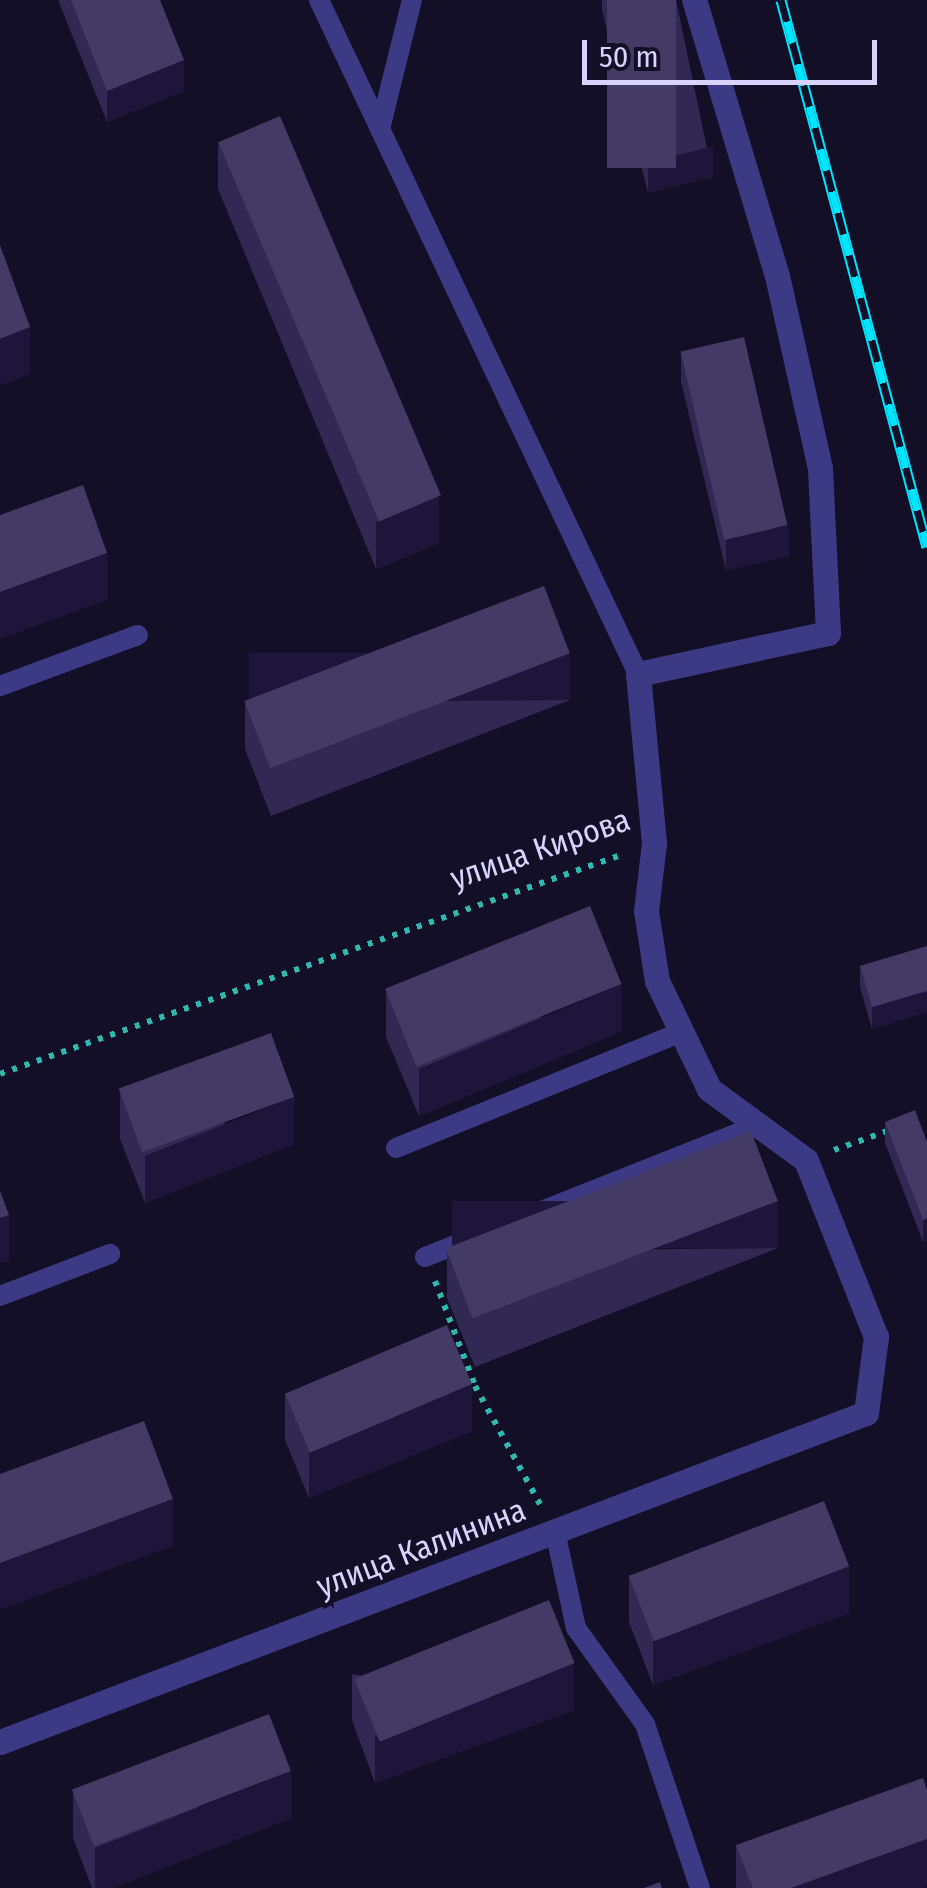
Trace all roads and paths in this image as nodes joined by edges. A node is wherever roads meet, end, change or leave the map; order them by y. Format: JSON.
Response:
{"nodes":[{"id":1,"x":319,"y":0,"type":"edge"},
{"id":2,"x":412,"y":0,"type":"edge"},
{"id":3,"x":694,"y":0,"type":"edge"},
{"id":4,"x":380,"y":129,"type":"junction"},
{"id":5,"x":138,"y":635,"type":"dead end"},
{"id":6,"x":638,"y":674,"type":"junction"},
{"id":7,"x":0,"y":686,"type":"edge"},
{"id":8,"x":654,"y":843,"type":"junction"},
{"id":9,"x":681,"y":1032,"type":"junction"},
{"id":10,"x":0,"y":1074,"type":"edge"},
{"id":11,"x":910,"y":1123,"type":"edge"},
{"id":12,"x":762,"y":1124,"type":"junction"},
{"id":13,"x":396,"y":1148,"type":"dead end"},
{"id":14,"x":806,"y":1160,"type":"junction"},
{"id":15,"x":110,"y":1254,"type":"dead end"},
{"id":16,"x":426,"y":1256,"type":"joint"},
{"id":17,"x":0,"y":1296,"type":"edge"},
{"id":18,"x":556,"y":1531,"type":"junction"},
{"id":19,"x":0,"y":1742,"type":"edge"},
{"id":20,"x":700,"y":1888,"type":"edge"}],
"edges":[{"from":1,"to":4,"type":"lane"},
{"from":2,"to":4,"type":"lane"},
{"from":3,"to":6,"type":"street"},
{"from":4,"to":6,"type":"lane"},
{"from":5,"to":7,"type":"lane"},
{"from":6,"to":8,"type":"street","name":"улица Кирова"},
{"from":8,"to":9,"type":"street"},
{"from":8,"to":10,"type":"path","name":"улица Кирова"},
{"from":9,"to":12,"type":"street"},
{"from":9,"to":13,"type":"lane"},
{"from":11,"to":14,"type":"path"},
{"from":12,"to":14,"type":"street"},
{"from":12,"to":16,"type":"lane"},
{"from":14,"to":18,"type":"street","name":"улица Калинина"},
{"from":15,"to":17,"type":"lane"},
{"from":16,"to":18,"type":"path"},
{"from":18,"to":19,"type":"street","name":"улица Калинина"},
{"from":18,"to":20,"type":"lane"}]}
